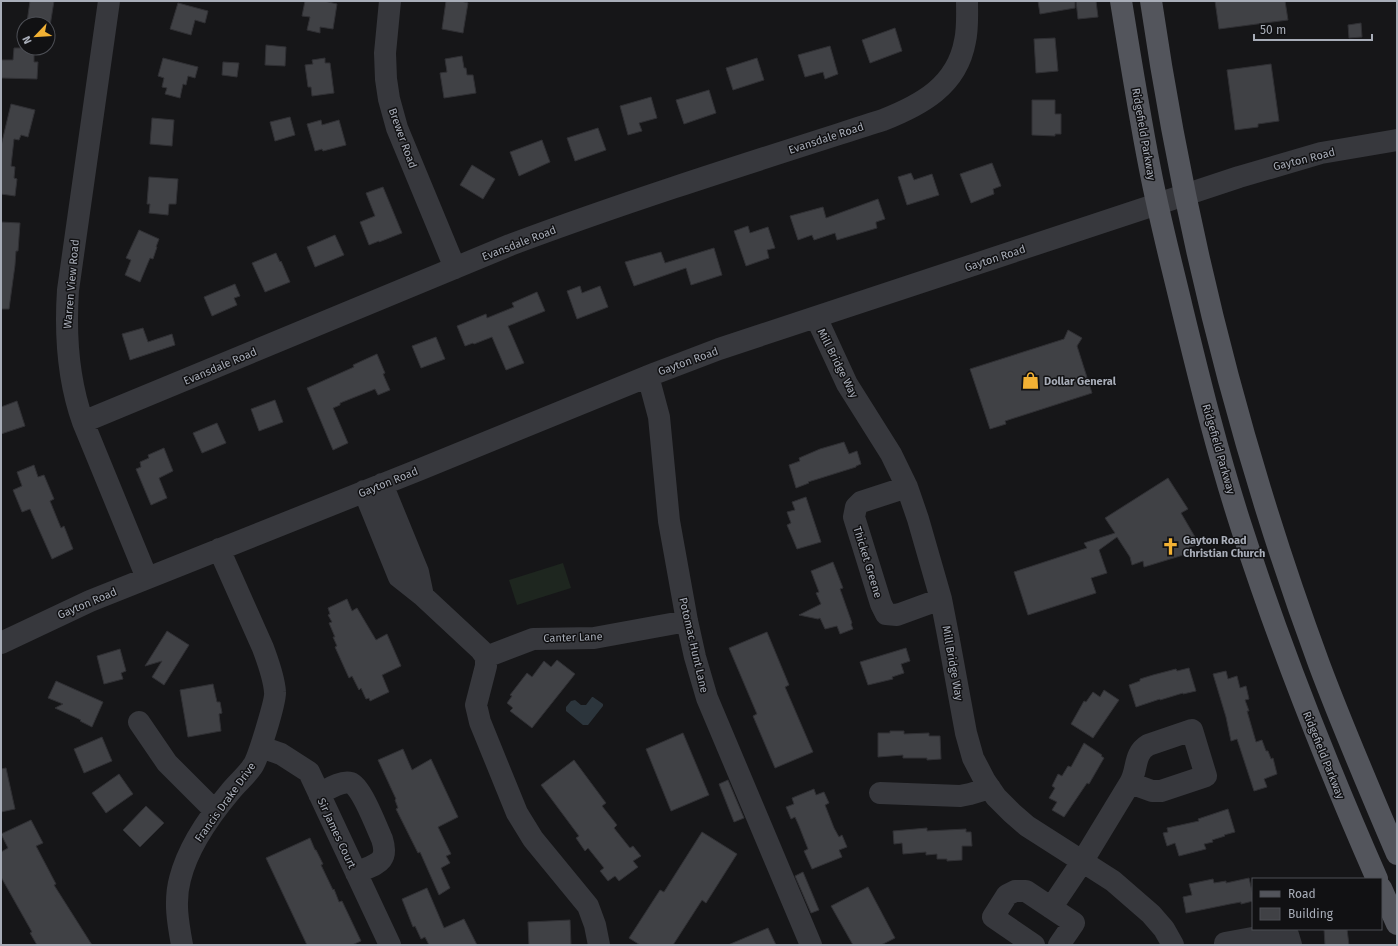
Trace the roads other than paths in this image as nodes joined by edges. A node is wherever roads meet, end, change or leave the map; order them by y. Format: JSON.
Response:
{"nodes":[{"id":1,"x":108,"y":1,"type":"edge"},
{"id":2,"x":390,"y":1,"type":"edge"},
{"id":3,"x":967,"y":1,"type":"edge"},
{"id":4,"x":1121,"y":1,"type":"edge"},
{"id":5,"x":1151,"y":1,"type":"edge"},
{"id":6,"x":1397,"y":140,"type":"edge"},
{"id":7,"x":1185,"y":195,"type":"junction"},
{"id":8,"x":1157,"y":204,"type":"junction"},
{"id":9,"x":455,"y":268,"type":"junction"},
{"id":10,"x":816,"y":317,"type":"junction"},
{"id":11,"x":648,"y":376,"type":"junction"},
{"id":12,"x":83,"y":422,"type":"junction"},
{"id":13,"x":373,"y":488,"type":"junction"},
{"id":14,"x":907,"y":488,"type":"junction"},
{"id":15,"x":219,"y":549,"type":"junction"},
{"id":16,"x":147,"y":578,"type":"junction"},
{"id":17,"x":941,"y":599,"type":"junction"},
{"id":18,"x":687,"y":621,"type":"junction"},
{"id":19,"x":1,"y":643,"type":"edge"},
{"id":20,"x":486,"y":657,"type":"junction"},
{"id":21,"x":139,"y":722,"type":"dead end"},
{"id":22,"x":261,"y":747,"type":"junction"},
{"id":23,"x":1130,"y":783,"type":"dead end"},
{"id":24,"x":990,"y":788,"type":"junction"},
{"id":25,"x":880,"y":793,"type":"dead end"},
{"id":26,"x":319,"y":794,"type":"junction"},
{"id":27,"x":216,"y":811,"type":"junction"},
{"id":28,"x":1397,"y":854,"type":"edge"},
{"id":29,"x":1082,"y":862,"type":"junction"},
{"id":30,"x":356,"y":873,"type":"junction"},
{"id":31,"x":1377,"y":878,"type":"edge"},
{"id":32,"x":1382,"y":890,"type":"edge"},
{"id":33,"x":1051,"y":908,"type":"junction"},
{"id":34,"x":1397,"y":924,"type":"edge"},
{"id":35,"x":182,"y":945,"type":"edge"},
{"id":36,"x":390,"y":945,"type":"edge"},
{"id":37,"x":599,"y":945,"type":"edge"},
{"id":38,"x":811,"y":945,"type":"edge"},
{"id":39,"x":1034,"y":945,"type":"edge"},
{"id":40,"x":1059,"y":945,"type":"edge"},
{"id":41,"x":1173,"y":945,"type":"edge"},
{"id":42,"x":1225,"y":945,"type":"edge"},
{"id":43,"x":1291,"y":945,"type":"edge"}],
"edges":[{"from":1,"to":12,"type":"street","name":"Warren View Road"},
{"from":2,"to":9,"type":"street","name":"Brewer Road"},
{"from":3,"to":9,"type":"street","name":"Evansdale Road"},
{"from":4,"to":8,"type":"main road","name":"Ridgefield Parkway"},
{"from":5,"to":7,"type":"main road"},
{"from":6,"to":7,"type":"street","name":"Gayton Road"},
{"from":7,"to":8,"type":"street","name":"Gayton Road"},
{"from":7,"to":28,"type":"main road"},
{"from":8,"to":10,"type":"street","name":"Gayton Road"},
{"from":8,"to":31,"type":"main road","name":"Ridgefield Parkway"},
{"from":9,"to":12,"type":"street","name":"Evansdale Road"},
{"from":10,"to":11,"type":"street","name":"Gayton Road"},
{"from":10,"to":14,"type":"street","name":"Mill Bridge Way"},
{"from":11,"to":13,"type":"street","name":"Gayton Road"},
{"from":11,"to":18,"type":"street","name":"Potomac Hunt Lane"},
{"from":12,"to":16,"type":"street","name":"Warren View Road"},
{"from":13,"to":15,"type":"street","name":"Gayton Road"},
{"from":13,"to":20,"type":"street"},
{"from":14,"to":17,"type":"street","name":"Mill Bridge Way"},
{"from":14,"to":17,"type":"street","name":"Thicket Greene"},
{"from":15,"to":16,"type":"street","name":"Gayton Road"},
{"from":15,"to":22,"type":"street","name":"Francis Drake Drive"},
{"from":16,"to":19,"type":"street","name":"Gayton Road"},
{"from":17,"to":24,"type":"street","name":"Mill Bridge Way"},
{"from":18,"to":20,"type":"street","name":"Canter Lane"},
{"from":18,"to":38,"type":"street","name":"Potomac Hunt Lane"},
{"from":20,"to":37,"type":"street"},
{"from":21,"to":27,"type":"street"},
{"from":22,"to":26,"type":"street","name":"Sir James Court"},
{"from":22,"to":27,"type":"street","name":"Francis Drake Drive"},
{"from":23,"to":29,"type":"street"},
{"from":24,"to":25,"type":"street"},
{"from":24,"to":29,"type":"street","name":"Mill Bridge Way"},
{"from":26,"to":30,"type":"street","name":"Sir James Court"},
{"from":26,"to":30,"type":"street","name":"Sir James Court"},
{"from":27,"to":35,"type":"street","name":"Francis Drake Drive"},
{"from":29,"to":33,"type":"street"},
{"from":29,"to":41,"type":"street","name":"Mill Bridge Way"},
{"from":30,"to":36,"type":"street","name":"Sir James Court"},
{"from":32,"to":34,"type":"main road"},
{"from":33,"to":39,"type":"street"},
{"from":33,"to":40,"type":"street"},
{"from":42,"to":43,"type":"street"}]}
